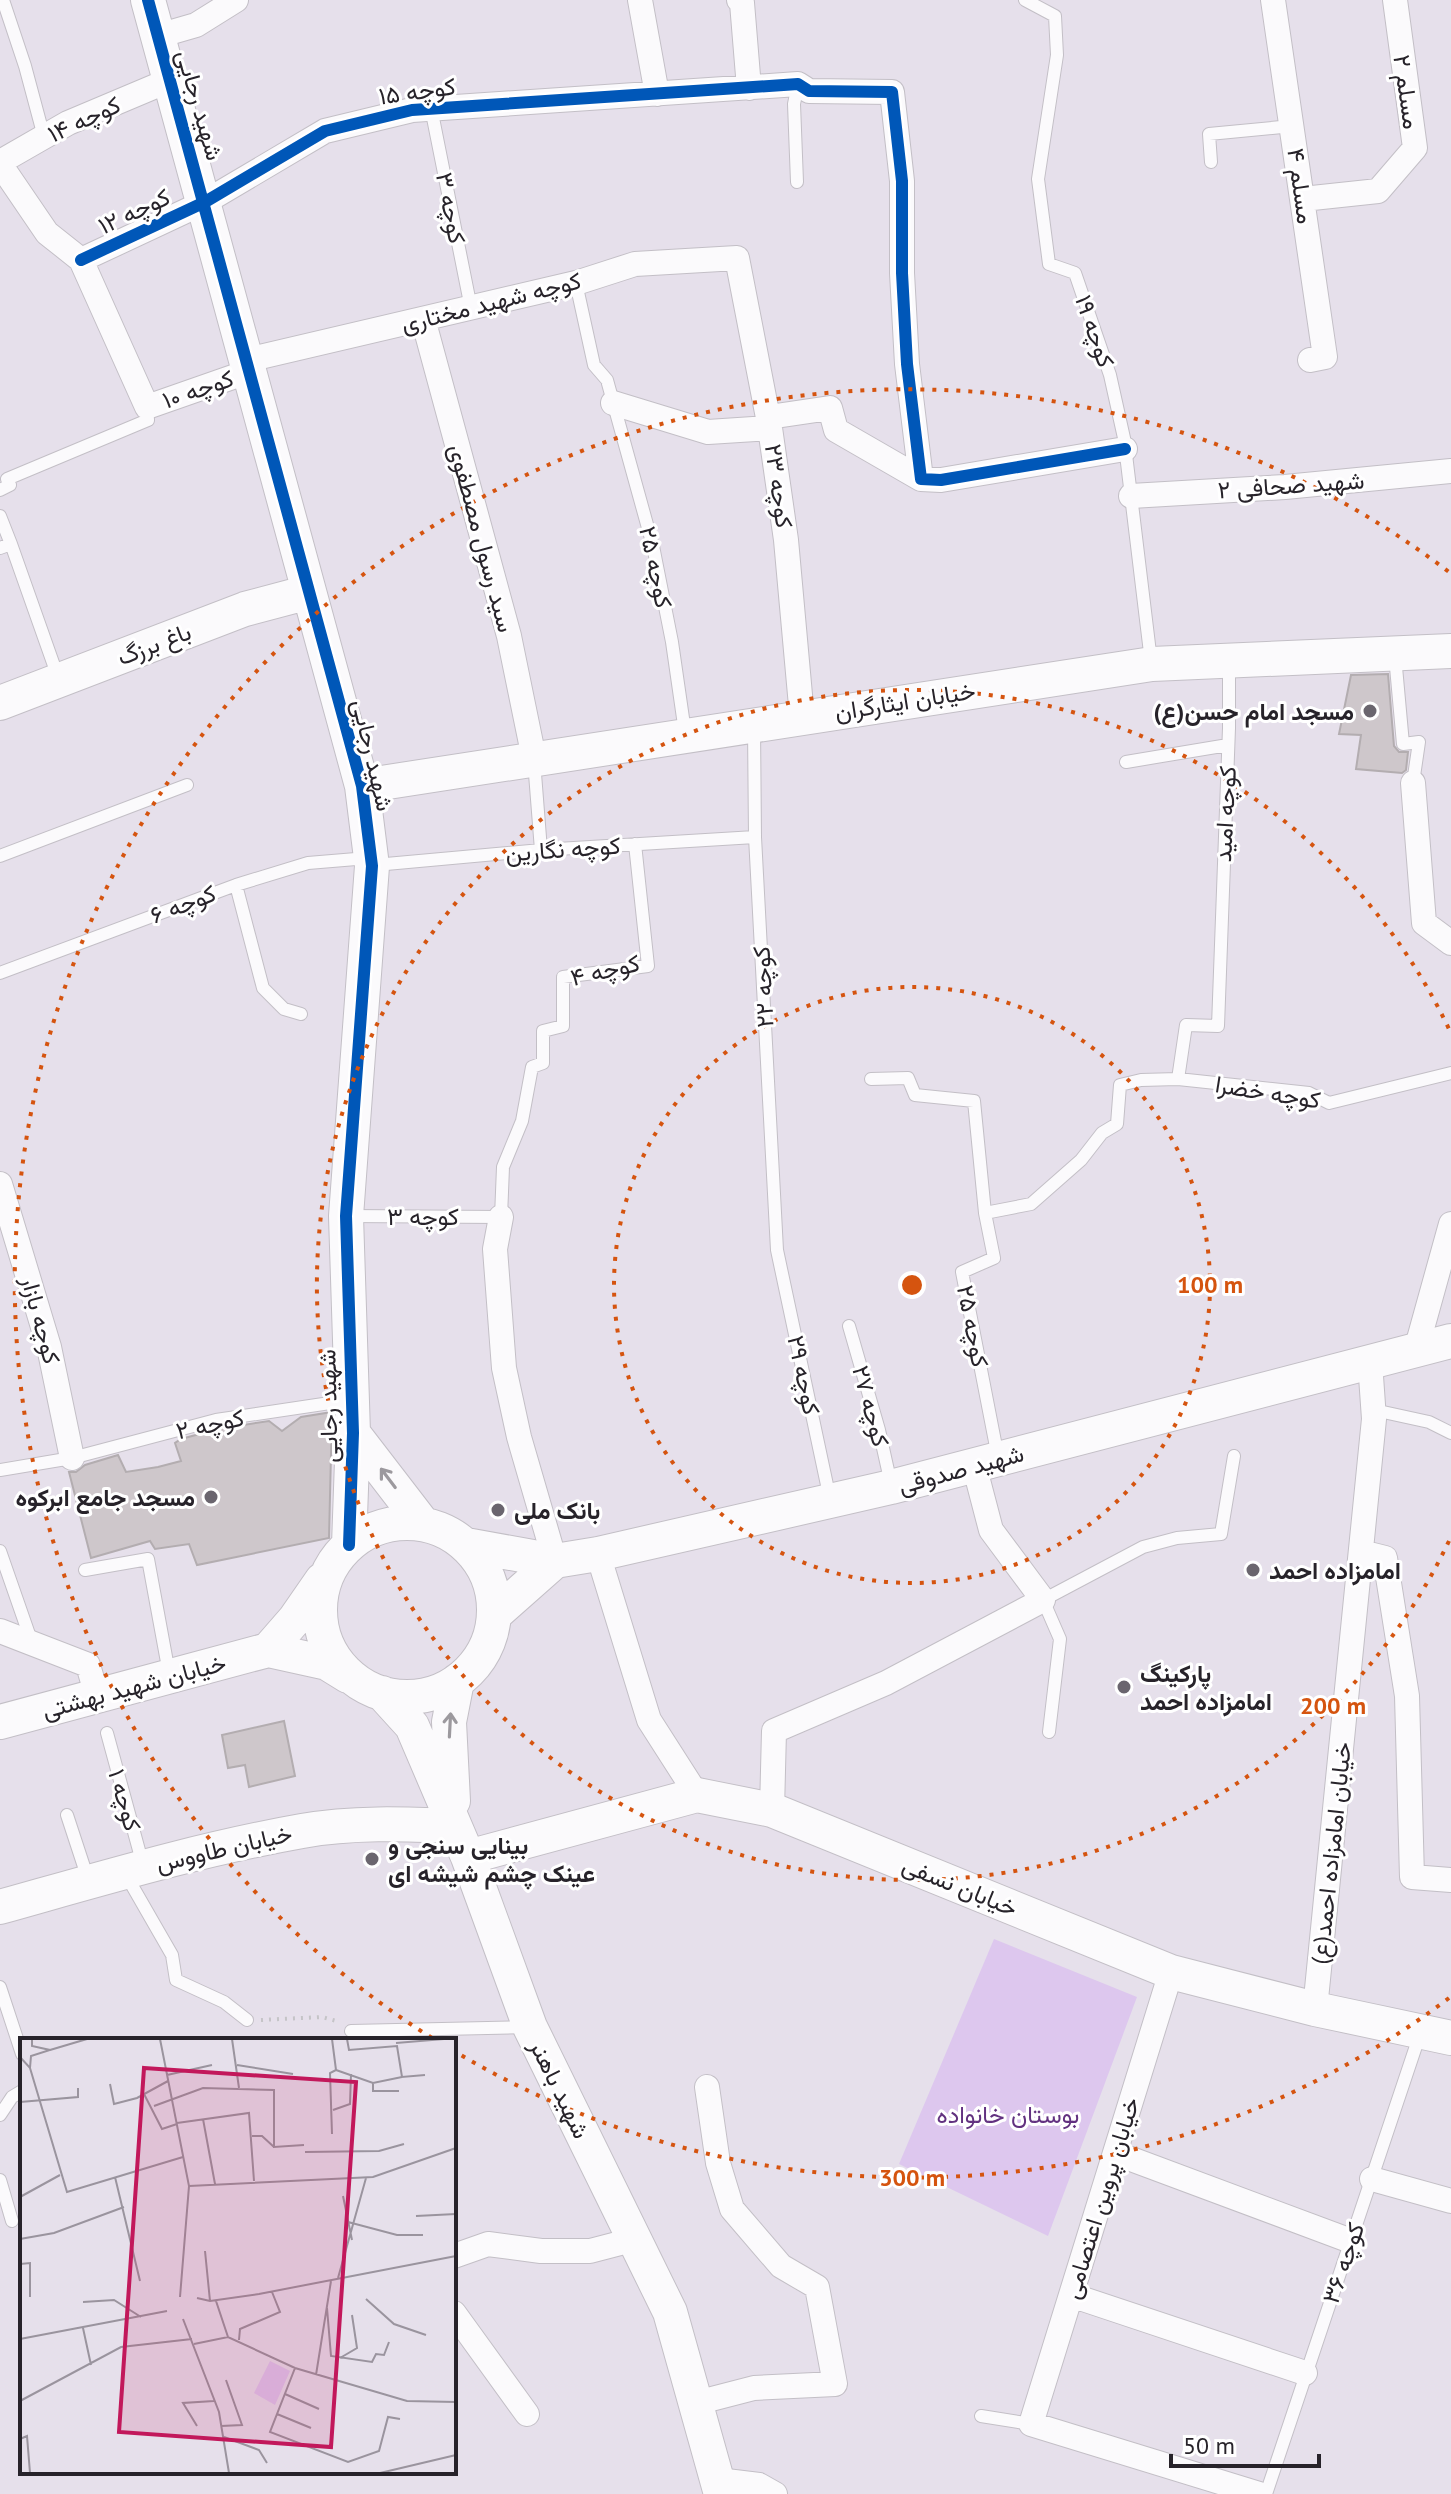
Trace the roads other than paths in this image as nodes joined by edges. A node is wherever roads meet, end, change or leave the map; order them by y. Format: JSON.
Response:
{"nodes":[{"id":1,"x":3,"y":0,"type":"edge"},
{"id":2,"x":148,"y":0,"type":"edge"},
{"id":3,"x":640,"y":0,"type":"edge"},
{"id":4,"x":739,"y":0,"type":"edge"},
{"id":5,"x":1025,"y":0,"type":"edge"},
{"id":6,"x":1273,"y":0,"type":"edge"},
{"id":7,"x":1395,"y":0,"type":"edge"},
{"id":8,"x":234,"y":1,"type":"edge"},
{"id":9,"x":158,"y":36,"type":"junction"},
{"id":10,"x":170,"y":80,"type":"junction"},
{"id":11,"x":798,"y":84,"type":"junction"},
{"id":12,"x":749,"y":88,"type":"junction"},
{"id":13,"x":657,"y":94,"type":"junction"},
{"id":14,"x":431,"y":108,"type":"junction"},
{"id":15,"x":1292,"y":126,"type":"junction"},
{"id":16,"x":44,"y":137,"type":"junction"},
{"id":17,"x":1211,"y":162,"type":"dead end"},
{"id":18,"x":2,"y":172,"type":"edge"},
{"id":19,"x":797,"y":182,"type":"dead end"},
{"id":20,"x":1303,"y":199,"type":"junction"},
{"id":21,"x":205,"y":202,"type":"junction"},
{"id":22,"x":737,"y":258,"type":"joint"},
{"id":23,"x":81,"y":260,"type":"junction"},
{"id":24,"x":576,"y":283,"type":"junction"},
{"id":25,"x":471,"y":308,"type":"junction"},
{"id":26,"x":423,"y":319,"type":"junction"},
{"id":27,"x":1310,"y":360,"type":"dead end"},
{"id":28,"x":248,"y":366,"type":"junction"},
{"id":29,"x":613,"y":403,"type":"junction"},
{"id":30,"x":147,"y":407,"type":"junction"},
{"id":31,"x":770,"y":422,"type":"junction"},
{"id":32,"x":1125,"y":449,"type":"junction"},
{"id":33,"x":1451,"y":471,"type":"edge"},
{"id":34,"x":921,"y":479,"type":"junction"},
{"id":35,"x":0,"y":490,"type":"edge"},
{"id":36,"x":1131,"y":496,"type":"junction"},
{"id":37,"x":0,"y":516,"type":"edge"},
{"id":38,"x":5,"y":546,"type":"edge"},
{"id":39,"x":309,"y":592,"type":"junction"},
{"id":40,"x":1451,"y":651,"type":"edge"},
{"id":41,"x":1395,"y":653,"type":"junction"},
{"id":42,"x":1229,"y":659,"type":"junction"},
{"id":43,"x":1152,"y":664,"type":"junction"},
{"id":44,"x":59,"y":680,"type":"junction"},
{"id":45,"x":0,"y":703,"type":"edge"},
{"id":46,"x":802,"y":717,"type":"junction"},
{"id":47,"x":754,"y":724,"type":"junction"},
{"id":48,"x":685,"y":735,"type":"junction"},
{"id":49,"x":1228,"y":745,"type":"junction"},
{"id":50,"x":534,"y":758,"type":"junction"},
{"id":51,"x":1126,"y":762,"type":"dead end"},
{"id":52,"x":1413,"y":783,"type":"joint"},
{"id":53,"x":187,"y":785,"type":"dead end"},
{"id":54,"x":362,"y":786,"type":"junction"},
{"id":55,"x":755,"y":837,"type":"junction"},
{"id":56,"x":635,"y":844,"type":"junction"},
{"id":57,"x":541,"y":850,"type":"junction"},
{"id":58,"x":0,"y":856,"type":"edge"},
{"id":59,"x":372,"y":862,"type":"junction"},
{"id":60,"x":236,"y":885,"type":"junction"},
{"id":61,"x":1451,"y":943,"type":"edge"},
{"id":62,"x":0,"y":973,"type":"edge"},
{"id":63,"x":301,"y":1014,"type":"dead end"},
{"id":64,"x":1451,"y":1073,"type":"edge"},
{"id":65,"x":871,"y":1079,"type":"dead end"},
{"id":66,"x":1178,"y":1079,"type":"junction"},
{"id":67,"x":0,"y":1184,"type":"edge"},
{"id":68,"x":985,"y":1213,"type":"junction"},
{"id":69,"x":346,"y":1216,"type":"junction"},
{"id":70,"x":501,"y":1217,"type":"junction"},
{"id":71,"x":1451,"y":1224,"type":"edge"},
{"id":72,"x":777,"y":1250,"type":"joint"},
{"id":73,"x":849,"y":1326,"type":"dead end"},
{"id":74,"x":1451,"y":1341,"type":"edge"},
{"id":75,"x":1416,"y":1350,"type":"junction"},
{"id":76,"x":1370,"y":1362,"type":"junction"},
{"id":77,"x":1374,"y":1410,"type":"junction"},
{"id":78,"x":352,"y":1417,"type":"junction"},
{"id":79,"x":1451,"y":1433,"type":"edge"},
{"id":80,"x":1234,"y":1456,"type":"dead end"},
{"id":81,"x":72,"y":1458,"type":"junction"},
{"id":82,"x":986,"y":1462,"type":"junction"},
{"id":83,"x":0,"y":1470,"type":"edge"},
{"id":84,"x":891,"y":1487,"type":"junction"},
{"id":85,"x":831,"y":1501,"type":"junction"},
{"id":86,"x":423,"y":1524,"type":"junction"},
{"id":87,"x":466,"y":1545,"type":"junction"},
{"id":88,"x":0,"y":1551,"type":"edge"},
{"id":89,"x":1361,"y":1552,"type":"junction"},
{"id":90,"x":598,"y":1554,"type":"junction"},
{"id":91,"x":340,"y":1555,"type":"junction"},
{"id":92,"x":555,"y":1561,"type":"junction"},
{"id":93,"x":85,"y":1570,"type":"dead end"},
{"id":94,"x":1043,"y":1600,"type":"junction"},
{"id":95,"x":494,"y":1615,"type":"junction"},
{"id":96,"x":0,"y":1631,"type":"edge"},
{"id":97,"x":32,"y":1643,"type":"junction"},
{"id":98,"x":268,"y":1650,"type":"junction"},
{"id":99,"x":170,"y":1676,"type":"junction"},
{"id":100,"x":457,"y":1681,"type":"junction"},
{"id":101,"x":370,"y":1688,"type":"junction"},
{"id":102,"x":97,"y":1696,"type":"junction"},
{"id":103,"x":0,"y":1722,"type":"edge"},
{"id":104,"x":1049,"y":1732,"type":"dead end"},
{"id":105,"x":107,"y":1733,"type":"dead end"},
{"id":106,"x":697,"y":1795,"type":"junction"},
{"id":107,"x":772,"y":1810,"type":"junction"},
{"id":108,"x":67,"y":1815,"type":"dead end"},
{"id":109,"x":454,"y":1826,"type":"junction"},
{"id":110,"x":468,"y":1857,"type":"junction"},
{"id":111,"x":134,"y":1869,"type":"junction"},
{"id":112,"x":1451,"y":1880,"type":"edge"},
{"id":113,"x":89,"y":1882,"type":"junction"},
{"id":114,"x":0,"y":1907,"type":"edge"},
{"id":115,"x":1171,"y":1972,"type":"junction"},
{"id":116,"x":0,"y":1987,"type":"edge"},
{"id":117,"x":1315,"y":2009,"type":"junction"},
{"id":118,"x":247,"y":2020,"type":"road end"},
{"id":119,"x":530,"y":2027,"type":"junction"},
{"id":120,"x":351,"y":2031,"type":"road end"},
{"id":121,"x":1436,"y":2035,"type":"edge"},
{"id":122,"x":20,"y":2048,"type":"edge"},
{"id":123,"x":707,"y":2087,"type":"dead end"},
{"id":124,"x":20,"y":2092,"type":"edge"},
{"id":125,"x":0,"y":2115,"type":"edge"},
{"id":126,"x":1115,"y":2153,"type":"junction"},
{"id":127,"x":1372,"y":2179,"type":"junction"},
{"id":128,"x":0,"y":2180,"type":"edge"},
{"id":129,"x":1451,"y":2201,"type":"edge"},
{"id":130,"x":12,"y":2221,"type":"dead end"},
{"id":131,"x":636,"y":2239,"type":"junction"},
{"id":132,"x":1351,"y":2241,"type":"junction"},
{"id":133,"x":456,"y":2255,"type":"edge"},
{"id":134,"x":1071,"y":2295,"type":"junction"},
{"id":135,"x":456,"y":2316,"type":"edge"},
{"id":136,"x":1305,"y":2373,"type":"junction"},
{"id":137,"x":696,"y":2403,"type":"junction"},
{"id":138,"x":527,"y":2414,"type":"dead end"},
{"id":139,"x":981,"y":2416,"type":"dead end"},
{"id":140,"x":1031,"y":2424,"type":"junction"},
{"id":141,"x":719,"y":2487,"type":"edge"},
{"id":142,"x":775,"y":2494,"type":"edge"},
{"id":143,"x":1259,"y":2494,"type":"edge"},
{"id":144,"x":1266,"y":2494,"type":"edge"}],
"edges":[{"from":1,"to":16,"type":"lane"},
{"from":2,"to":9,"type":"street","name":"شهید رجایی"},
{"from":3,"to":13,"type":"street"},
{"from":4,"to":12,"type":"street"},
{"from":5,"to":32,"type":"lane","name":"کوچه ۱۹"},
{"from":6,"to":15,"type":"street","name":"مسلم ۴"},
{"from":7,"to":20,"type":"street","name":"مسلم ۲"},
{"from":8,"to":9,"type":"street"},
{"from":9,"to":10,"type":"street","name":"شهید رجایی"},
{"from":10,"to":16,"type":"street","name":"کوچه ۱۴"},
{"from":10,"to":21,"type":"street","name":"شهید رجایی"},
{"from":11,"to":12,"type":"street","name":"کوچه ۱۵"},
{"from":11,"to":19,"type":"lane"},
{"from":11,"to":34,"type":"street","name":"کوچه ۱۵"},
{"from":12,"to":13,"type":"street","name":"کوچه ۱۵"},
{"from":13,"to":14,"type":"street","name":"کوچه ۱۵"},
{"from":14,"to":21,"type":"street","name":"کوچه ۱۵"},
{"from":14,"to":25,"type":"lane","name":"کوچه ۳"},
{"from":15,"to":17,"type":"lane"},
{"from":15,"to":20,"type":"street","name":"مسلم ۴"},
{"from":16,"to":18,"type":"street","name":"کوچه ۱۴"},
{"from":18,"to":23,"type":"street"},
{"from":20,"to":27,"type":"street","name":"مسلم ۴"},
{"from":21,"to":23,"type":"street","name":"کوچه ۱۲"},
{"from":21,"to":28,"type":"street","name":"شهید رجایی"},
{"from":22,"to":24,"type":"street","name":"کوچه شهید مختاری"},
{"from":22,"to":31,"type":"street","name":"کوچه ۲۳"},
{"from":23,"to":30,"type":"street"},
{"from":24,"to":25,"type":"street","name":"کوچه شهید مختاری"},
{"from":24,"to":29,"type":"lane"},
{"from":25,"to":26,"type":"street","name":"کوچه شهید مختاری"},
{"from":26,"to":28,"type":"street","name":"کوچه شهید مختاری"},
{"from":26,"to":50,"type":"street","name":"سید رسول مصطفوی"},
{"from":28,"to":30,"type":"street","name":"کوچه ۱۰"},
{"from":28,"to":39,"type":"street","name":"شهید رجایی"},
{"from":29,"to":31,"type":"street"},
{"from":29,"to":48,"type":"lane","name":"کوچه ۲۵"},
{"from":30,"to":35,"type":"lane"},
{"from":31,"to":34,"type":"street"},
{"from":31,"to":46,"type":"street","name":"کوچه ۲۳"},
{"from":32,"to":34,"type":"street"},
{"from":32,"to":36,"type":"lane","name":"کوچه ۱۹"},
{"from":33,"to":36,"type":"street","name":"شهید صحافی ۲"},
{"from":36,"to":43,"type":"lane","name":"کوچه ۱۹"},
{"from":37,"to":38,"type":"lane"},
{"from":38,"to":44,"type":"lane"},
{"from":39,"to":44,"type":"street","name":"باغ برزگ"},
{"from":39,"to":54,"type":"street","name":"شهید رجایی"},
{"from":40,"to":41,"type":"street","name":"خیابان ایثارگران"},
{"from":41,"to":42,"type":"street","name":"خیابان ایثارگران"},
{"from":41,"to":52,"type":"lane"},
{"from":42,"to":43,"type":"street","name":"خیابان ایثارگران"},
{"from":42,"to":49,"type":"lane","name":"کوچه امید"},
{"from":43,"to":46,"type":"street","name":"خیابان ایثارگران"},
{"from":44,"to":45,"type":"street","name":"باغ برزگ"},
{"from":46,"to":47,"type":"street","name":"خیابان ایثارگران"},
{"from":47,"to":48,"type":"street","name":"خیابان ایثارگران"},
{"from":47,"to":55,"type":"lane","name":"کوچه ۲۲"},
{"from":48,"to":50,"type":"street","name":"خیابان ایثارگران"},
{"from":49,"to":51,"type":"lane"},
{"from":49,"to":66,"type":"lane","name":"کوچه امید"},
{"from":50,"to":54,"type":"street","name":"خیابان ایثارگران"},
{"from":50,"to":57,"type":"lane"},
{"from":52,"to":61,"type":"street"},
{"from":53,"to":58,"type":"lane"},
{"from":54,"to":59,"type":"street","name":"شهید رجایی"},
{"from":55,"to":56,"type":"lane","name":"کوچه نگارین"},
{"from":55,"to":72,"type":"lane","name":"کوچه ۲۲"},
{"from":56,"to":57,"type":"lane","name":"کوچه نگارین"},
{"from":56,"to":70,"type":"lane","name":"کوچه ۴"},
{"from":57,"to":59,"type":"lane","name":"کوچه نگارین"},
{"from":59,"to":60,"type":"lane","name":"کوچه ۶"},
{"from":59,"to":69,"type":"street","name":"شهید رجایی"},
{"from":60,"to":62,"type":"lane","name":"کوچه ۶"},
{"from":60,"to":63,"type":"lane"},
{"from":64,"to":66,"type":"lane","name":"کوچه خضرا"},
{"from":65,"to":68,"type":"lane"},
{"from":66,"to":68,"type":"lane","name":"کوچه خضرا"},
{"from":67,"to":81,"type":"street","name":"کوچه بازار"},
{"from":68,"to":82,"type":"lane","name":"کوچه ۲۵"},
{"from":69,"to":70,"type":"lane","name":"کوچه ۳"},
{"from":69,"to":78,"type":"street","name":"شهید رجایی"},
{"from":70,"to":92,"type":"street"},
{"from":71,"to":75,"type":"street"},
{"from":72,"to":85,"type":"lane","name":"کوچه ۲۹"},
{"from":73,"to":84,"type":"lane","name":"کوچه ۲۷"},
{"from":74,"to":75,"type":"street","name":"شهید صدوقی"},
{"from":75,"to":76,"type":"street","name":"شهید صدوقی"},
{"from":76,"to":77,"type":"street","name":"خیابان امامزاده احمد(ع)"},
{"from":76,"to":82,"type":"street","name":"شهید صدوقی"},
{"from":77,"to":79,"type":"lane"},
{"from":77,"to":89,"type":"street","name":"خیابان امامزاده احمد(ع)"},
{"from":78,"to":81,"type":"lane","name":"کوچه ۲"},
{"from":86,"to":78,"type":"street","one_way":true},
{"from":78,"to":91,"type":"street","name":"شهید رجایی"},
{"from":80,"to":94,"type":"lane"},
{"from":81,"to":83,"type":"lane"},
{"from":82,"to":84,"type":"street","name":"شهید صدوقی"},
{"from":82,"to":94,"type":"street"},
{"from":84,"to":85,"type":"street","name":"شهید صدوقی"},
{"from":85,"to":90,"type":"street","name":"شهید صدوقی"},
{"from":86,"to":87,"type":"street"},
{"from":86,"to":91,"type":"street"},
{"from":87,"to":92,"type":"street","name":"شهید صدوقی"},
{"from":87,"to":95,"type":"street"},
{"from":88,"to":97,"type":"lane"},
{"from":89,"to":112,"type":"street"},
{"from":89,"to":117,"type":"street","name":"خیابان امامزاده احمد(ع)"},
{"from":90,"to":92,"type":"street","name":"شهید صدوقی"},
{"from":90,"to":106,"type":"street"},
{"from":91,"to":98,"type":"street"},
{"from":91,"to":101,"type":"street"},
{"from":92,"to":95,"type":"street"},
{"from":93,"to":99,"type":"lane"},
{"from":94,"to":104,"type":"lane"},
{"from":94,"to":107,"type":"street"},
{"from":95,"to":100,"type":"street"},
{"from":96,"to":97,"type":"street"},
{"from":97,"to":102,"type":"street"},
{"from":98,"to":99,"type":"street","name":"خیابان شهید بهشتی"},
{"from":98,"to":101,"type":"street"},
{"from":99,"to":102,"type":"street","name":"خیابان شهید بهشتی"},
{"from":100,"to":101,"type":"street"},
{"from":109,"to":100,"type":"street","one_way":true},
{"from":101,"to":109,"type":"street","name":"شهید باهنر"},
{"from":102,"to":103,"type":"street","name":"خیابان شهید بهشتی"},
{"from":105,"to":111,"type":"lane","name":"کوچه ۱"},
{"from":106,"to":107,"type":"street","name":"خیابان نسفی"},
{"from":106,"to":110,"type":"street","name":"خیابان نسفی"},
{"from":107,"to":115,"type":"street","name":"خیابان نسفی"},
{"from":108,"to":113,"type":"lane"},
{"from":109,"to":110,"type":"street","name":"شهید باهنر"},
{"from":109,"to":111,"type":"street","name":"خیابان طاووس"},
{"from":110,"to":119,"type":"street","name":"شهید باهنر"},
{"from":111,"to":113,"type":"street","name":"خیابان طاووس"},
{"from":111,"to":118,"type":"lane"},
{"from":113,"to":114,"type":"street","name":"خیابان طاووس"},
{"from":115,"to":117,"type":"street","name":"خیابان نسفی"},
{"from":115,"to":126,"type":"street","name":"خیابان پروین اعتصامی"},
{"from":116,"to":122,"type":"lane"},
{"from":117,"to":121,"type":"street","name":"خیابان نسفی"},
{"from":119,"to":120,"type":"lane"},
{"from":119,"to":131,"type":"street","name":"شهید باهنر"},
{"from":121,"to":127,"type":"lane","name":"کوچه ۳۶"},
{"from":123,"to":137,"type":"street"},
{"from":124,"to":125,"type":"lane"},
{"from":126,"to":132,"type":"street"},
{"from":126,"to":134,"type":"street","name":"خیابان پروین اعتصامی"},
{"from":127,"to":129,"type":"street"},
{"from":127,"to":132,"type":"lane","name":"کوچه ۳۶"},
{"from":128,"to":130,"type":"lane"},
{"from":131,"to":133,"type":"street"},
{"from":131,"to":137,"type":"street","name":"شهید باهنر"},
{"from":132,"to":136,"type":"lane","name":"کوچه ۳۶"},
{"from":134,"to":136,"type":"street"},
{"from":134,"to":140,"type":"street","name":"خیابان پروین اعتصامی"},
{"from":135,"to":138,"type":"street"},
{"from":136,"to":144,"type":"lane","name":"کوچه ۳۶"},
{"from":137,"to":141,"type":"street","name":"شهید باهنر"},
{"from":139,"to":140,"type":"lane"},
{"from":140,"to":143,"type":"street"},
{"from":141,"to":142,"type":"street"}]}
